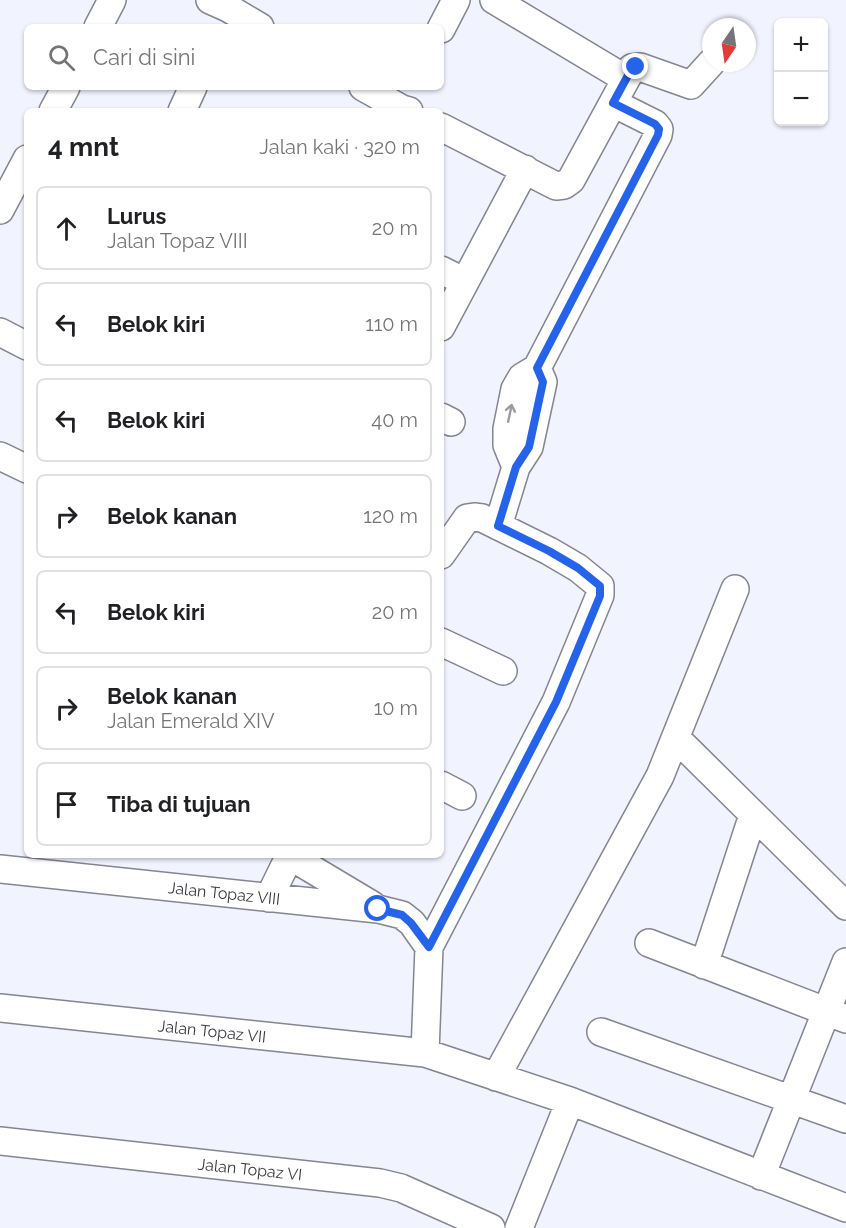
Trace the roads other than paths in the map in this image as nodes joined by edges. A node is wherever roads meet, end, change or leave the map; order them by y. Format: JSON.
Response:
{"nodes":[{"id":1,"x":112,"y":0,"type":"edge"},
{"id":2,"x":456,"y":0,"type":"edge"},
{"id":3,"x":494,"y":0,"type":"edge"},
{"id":4,"x":222,"y":9,"type":"edge"},
{"id":5,"x":100,"y":24,"type":"edge"},
{"id":6,"x":254,"y":24,"type":"edge"},
{"id":7,"x":444,"y":24,"type":"edge"},
{"id":8,"x":703,"y":72,"type":"edge"},
{"id":9,"x":626,"y":79,"type":"junction"},
{"id":10,"x":64,"y":90,"type":"edge"},
{"id":11,"x":192,"y":90,"type":"edge"},
{"id":12,"x":370,"y":90,"type":"edge"},
{"id":13,"x":613,"y":103,"type":"junction"},
{"id":14,"x":407,"y":105,"type":"edge"},
{"id":15,"x":55,"y":108,"type":"edge"},
{"id":16,"x":183,"y":108,"type":"edge"},
{"id":17,"x":444,"y":128,"type":"edge"},
{"id":18,"x":24,"y":165,"type":"edge"},
{"id":19,"x":525,"y":169,"type":"junction"},
{"id":20,"x":0,"y":210,"type":"edge"},
{"id":21,"x":444,"y":272,"type":"edge"},
{"id":22,"x":465,"y":282,"type":"junction"},
{"id":23,"x":444,"y":321,"type":"edge"},
{"id":24,"x":0,"y":332,"type":"edge"},
{"id":25,"x":24,"y":344,"type":"edge"},
{"id":26,"x":0,"y":456,"type":"edge"},
{"id":27,"x":24,"y":468,"type":"edge"},
{"id":28,"x":498,"y":526,"type":"junction"},
{"id":29,"x":444,"y":551,"type":"edge"},
{"id":30,"x":735,"y":589,"type":"dead end"},
{"id":31,"x":444,"y":643,"type":"edge"},
{"id":32,"x":503,"y":671,"type":"dead end"},
{"id":33,"x":676,"y":738,"type":"junction"},
{"id":34,"x":753,"y":815,"type":"junction"},
{"id":35,"x":288,"y":858,"type":"edge"},
{"id":36,"x":295,"y":858,"type":"edge"},
{"id":37,"x":1,"y":875,"type":"edge"},
{"id":38,"x":268,"y":898,"type":"junction"},
{"id":39,"x":846,"y":906,"type":"edge"},
{"id":40,"x":378,"y":909,"type":"junction"},
{"id":41,"x":649,"y":943,"type":"dead end"},
{"id":42,"x":429,"y":947,"type":"junction"},
{"id":43,"x":846,"y":962,"type":"edge"},
{"id":44,"x":704,"y":964,"type":"junction"},
{"id":45,"x":0,"y":1008,"type":"edge"},
{"id":46,"x":836,"y":1016,"type":"edge"},
{"id":47,"x":601,"y":1032,"type":"dead end"},
{"id":48,"x":425,"y":1053,"type":"junction"},
{"id":49,"x":496,"y":1077,"type":"junction"},
{"id":50,"x":792,"y":1099,"type":"junction"},
{"id":51,"x":570,"y":1101,"type":"junction"},
{"id":52,"x":846,"y":1119,"type":"edge"},
{"id":53,"x":0,"y":1141,"type":"edge"},
{"id":54,"x":761,"y":1176,"type":"junction"},
{"id":55,"x":846,"y":1208,"type":"edge"},
{"id":56,"x":492,"y":1228,"type":"edge"},
{"id":57,"x":519,"y":1228,"type":"edge"}],
"edges":[{"from":1,"to":5,"type":"street"},
{"from":2,"to":7,"type":"street"},
{"from":3,"to":9,"type":"street"},
{"from":4,"to":6,"type":"street"},
{"from":8,"to":9,"type":"street"},
{"from":9,"to":13,"type":"street"},
{"from":10,"to":15,"type":"street"},
{"from":11,"to":16,"type":"street"},
{"from":12,"to":14,"type":"street"},
{"from":13,"to":19,"type":"street"},
{"from":13,"to":28,"type":"street"},
{"from":17,"to":19,"type":"street"},
{"from":18,"to":20,"type":"street"},
{"from":19,"to":22,"type":"street"},
{"from":21,"to":22,"type":"street"},
{"from":22,"to":23,"type":"street"},
{"from":24,"to":25,"type":"street"},
{"from":26,"to":27,"type":"street"},
{"from":28,"to":29,"type":"street"},
{"from":28,"to":42,"type":"street"},
{"from":30,"to":33,"type":"street"},
{"from":31,"to":32,"type":"street"},
{"from":33,"to":34,"type":"street"},
{"from":33,"to":49,"type":"street"},
{"from":34,"to":39,"type":"street"},
{"from":34,"to":44,"type":"street"},
{"from":35,"to":38,"type":"street"},
{"from":36,"to":40,"type":"street"},
{"from":37,"to":38,"type":"street","name":"Jalan Topaz VIII"},
{"from":38,"to":40,"type":"street","name":"Jalan Topaz VIII"},
{"from":40,"to":42,"type":"street","name":"Jalan Topaz VIII"},
{"from":41,"to":44,"type":"street"},
{"from":42,"to":48,"type":"street"},
{"from":43,"to":46,"type":"street"},
{"from":44,"to":46,"type":"street"},
{"from":45,"to":48,"type":"street","name":"Jalan Topaz VII"},
{"from":46,"to":50,"type":"street"},
{"from":47,"to":50,"type":"street"},
{"from":48,"to":49,"type":"street","name":"Jalan Topaz VII"},
{"from":49,"to":51,"type":"street","name":"Jalan Topaz VII"},
{"from":50,"to":52,"type":"street"},
{"from":50,"to":54,"type":"street"},
{"from":51,"to":54,"type":"street","name":"Jalan Topaz VII"},
{"from":51,"to":57,"type":"street"},
{"from":53,"to":56,"type":"street","name":"Jalan Topaz VI"},
{"from":54,"to":55,"type":"street","name":"Jalan Topaz VII"}]}
